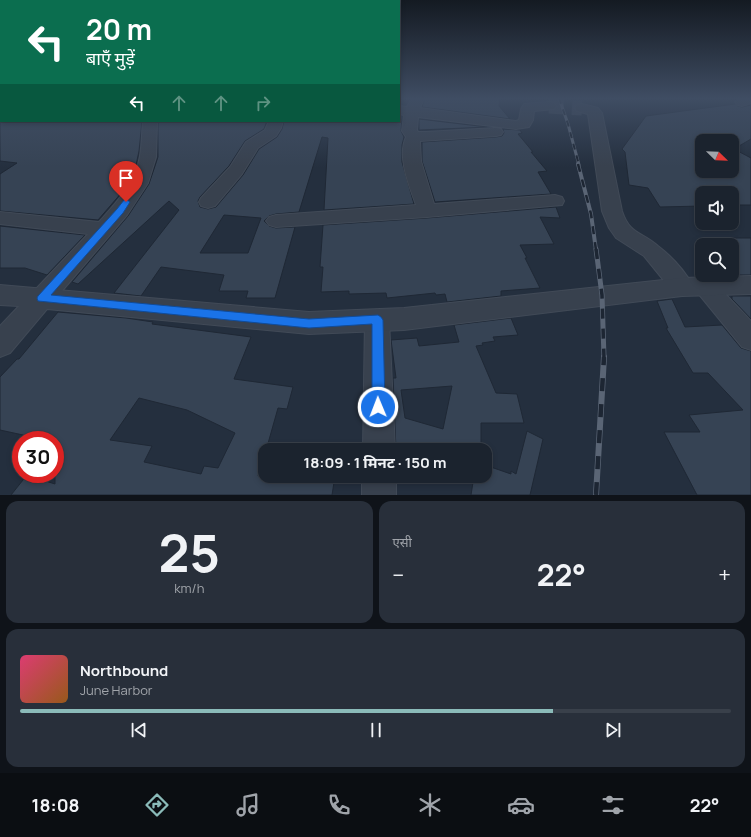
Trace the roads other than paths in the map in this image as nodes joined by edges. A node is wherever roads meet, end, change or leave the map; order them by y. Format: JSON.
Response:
{"nodes":[{"id":1,"x":407,"y":121,"type":"edge"},
{"id":2,"x":489,"y":121,"type":"edge"},
{"id":3,"x":526,"y":121,"type":"edge"},
{"id":4,"x":597,"y":121,"type":"edge"},
{"id":5,"x":150,"y":122,"type":"edge"},
{"id":6,"x":276,"y":122,"type":"edge"},
{"id":7,"x":506,"y":133,"type":"dead end"},
{"id":8,"x":414,"y":136,"type":"junction"},
{"id":9,"x":555,"y":201,"type":"dead end"},
{"id":10,"x":208,"y":202,"type":"dead end"},
{"id":11,"x":427,"y":211,"type":"junction"},
{"id":12,"x":0,"y":218,"type":"edge"},
{"id":13,"x":276,"y":221,"type":"dead end"},
{"id":14,"x":103,"y":229,"type":"junction"},
{"id":15,"x":751,"y":285,"type":"edge"},
{"id":16,"x":693,"y":286,"type":"junction"},
{"id":17,"x":0,"y":295,"type":"edge"},
{"id":18,"x":42,"y":298,"type":"junction"},
{"id":19,"x":378,"y":320,"type":"junction"},
{"id":20,"x":751,"y":339,"type":"edge"},
{"id":21,"x":0,"y":345,"type":"edge"},
{"id":22,"x":379,"y":443,"type":"edge"},
{"id":23,"x":379,"y":483,"type":"edge"},
{"id":24,"x":379,"y":495,"type":"edge"}],
"edges":[{"from":1,"to":8,"type":"street"},
{"from":2,"to":3,"type":"street"},
{"from":4,"to":16,"type":"street"},
{"from":5,"to":14,"type":"street"},
{"from":6,"to":10,"type":"street"},
{"from":7,"to":8,"type":"street"},
{"from":8,"to":11,"type":"street"},
{"from":9,"to":11,"type":"street"},
{"from":11,"to":13,"type":"street"},
{"from":12,"to":14,"type":"street"},
{"from":14,"to":18,"type":"street"},
{"from":15,"to":16,"type":"street"},
{"from":16,"to":19,"type":"street"},
{"from":16,"to":20,"type":"street"},
{"from":17,"to":18,"type":"street"},
{"from":18,"to":19,"type":"street"},
{"from":18,"to":21,"type":"street"},
{"from":19,"to":22,"type":"street"},
{"from":23,"to":24,"type":"street"}]}
